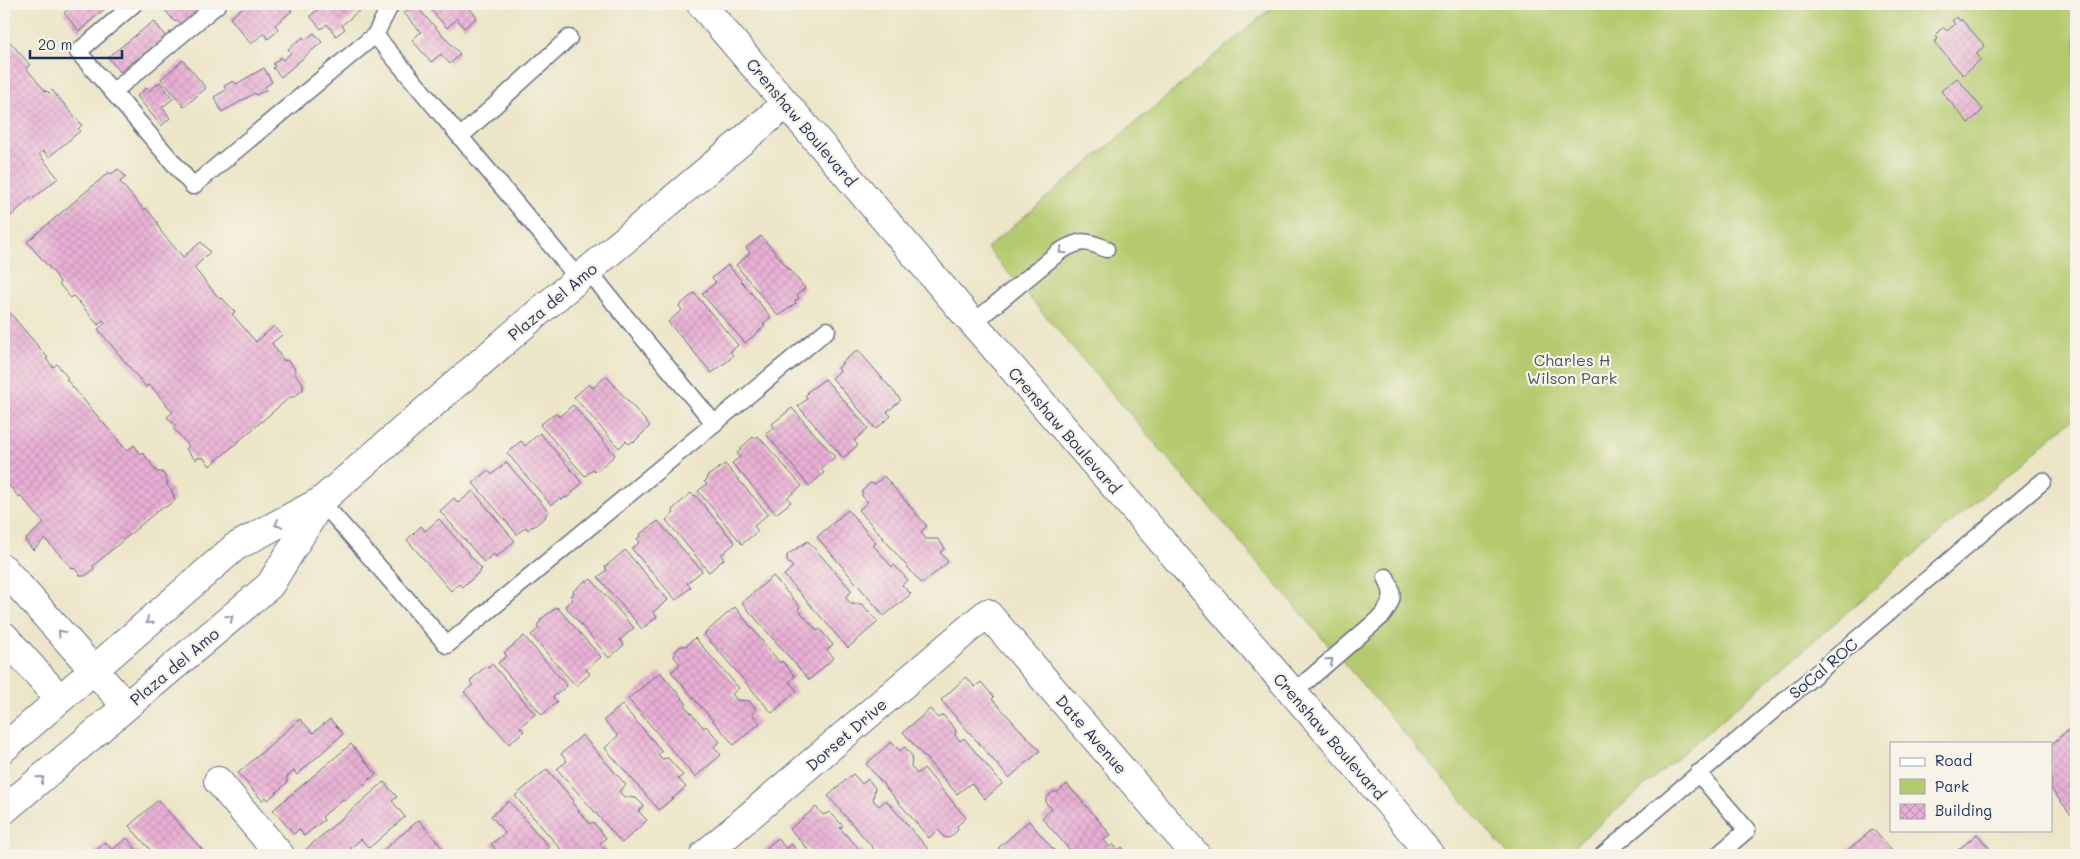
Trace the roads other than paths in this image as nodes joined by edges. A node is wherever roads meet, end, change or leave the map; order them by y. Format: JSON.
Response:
{"nodes":[{"id":1,"x":134,"y":4,"type":"edge"},
{"id":2,"x":218,"y":4,"type":"edge"},
{"id":3,"x":391,"y":4,"type":"edge"},
{"id":4,"x":701,"y":4,"type":"edge"},
{"id":5,"x":376,"y":35,"type":"junction"},
{"id":6,"x":568,"y":38,"type":"dead end"},
{"id":7,"x":113,"y":92,"type":"junction"},
{"id":8,"x":786,"y":104,"type":"junction"},
{"id":9,"x":461,"y":136,"type":"junction"},
{"id":10,"x":1106,"y":249,"type":"dead end"},
{"id":11,"x":584,"y":275,"type":"junction"},
{"id":12,"x":973,"y":323,"type":"junction"},
{"id":13,"x":826,"y":330,"type":"dead end"},
{"id":14,"x":714,"y":423,"type":"junction"},
{"id":15,"x":2043,"y":481,"type":"dead end"},
{"id":16,"x":322,"y":501,"type":"junction"},
{"id":17,"x":4,"y":569,"type":"edge"},
{"id":18,"x":1386,"y":577,"type":"dead end"},
{"id":19,"x":987,"y":613,"type":"joint"},
{"id":20,"x":4,"y":636,"type":"edge"},
{"id":21,"x":93,"y":669,"type":"junction"},
{"id":22,"x":1293,"y":692,"type":"junction"},
{"id":23,"x":60,"y":699,"type":"junction"},
{"id":24,"x":126,"y":706,"type":"junction"},
{"id":25,"x":4,"y":748,"type":"edge"},
{"id":26,"x":1698,"y":773,"type":"junction"},
{"id":27,"x":218,"y":781,"type":"dead end"},
{"id":28,"x":4,"y":810,"type":"edge"},
{"id":29,"x":280,"y":855,"type":"edge"},
{"id":30,"x":704,"y":855,"type":"edge"},
{"id":31,"x":1196,"y":855,"type":"edge"},
{"id":32,"x":1430,"y":855,"type":"edge"},
{"id":33,"x":1603,"y":855,"type":"edge"},
{"id":34,"x":1718,"y":855,"type":"edge"}],
"edges":[{"from":1,"to":7,"type":"lane"},
{"from":2,"to":7,"type":"lane"},
{"from":3,"to":5,"type":"lane"},
{"from":4,"to":8,"type":"main road","name":"Crenshaw Boulevard"},
{"from":5,"to":7,"type":"lane"},
{"from":5,"to":9,"type":"lane"},
{"from":6,"to":9,"type":"lane"},
{"from":8,"to":11,"type":"main road","name":"Plaza del Amo"},
{"from":8,"to":12,"type":"main road","name":"Crenshaw Boulevard"},
{"from":9,"to":11,"type":"lane"},
{"from":10,"to":12,"type":"lane","one_way":true},
{"from":11,"to":14,"type":"lane"},
{"from":11,"to":16,"type":"main road","name":"Plaza del Amo"},
{"from":12,"to":22,"type":"main road","name":"Crenshaw Boulevard"},
{"from":13,"to":14,"type":"lane"},
{"from":14,"to":16,"type":"lane"},
{"from":15,"to":26,"type":"lane","name":"SoCal ROC"},
{"from":16,"to":21,"type":"main road","name":"Plaza del Amo","one_way":true},
{"from":24,"to":16,"type":"main road","name":"Plaza del Amo","one_way":true},
{"from":21,"to":17,"type":"main road","one_way":true},
{"from":22,"to":18,"type":"lane","one_way":true},
{"from":19,"to":30,"type":"main road","name":"Dorset Drive"},
{"from":19,"to":31,"type":"main road","name":"Date Avenue"},
{"from":20,"to":23,"type":"main road"},
{"from":21,"to":23,"type":"main road","name":"Plaza del Amo"},
{"from":21,"to":24,"type":"main road"},
{"from":22,"to":32,"type":"main road","name":"Crenshaw Boulevard"},
{"from":23,"to":25,"type":"main road","name":"Plaza del Amo"},
{"from":28,"to":24,"type":"main road","name":"Plaza del Amo","one_way":true},
{"from":26,"to":33,"type":"lane","name":"SoCal ROC"},
{"from":26,"to":34,"type":"lane"},
{"from":27,"to":29,"type":"main road"}]}
